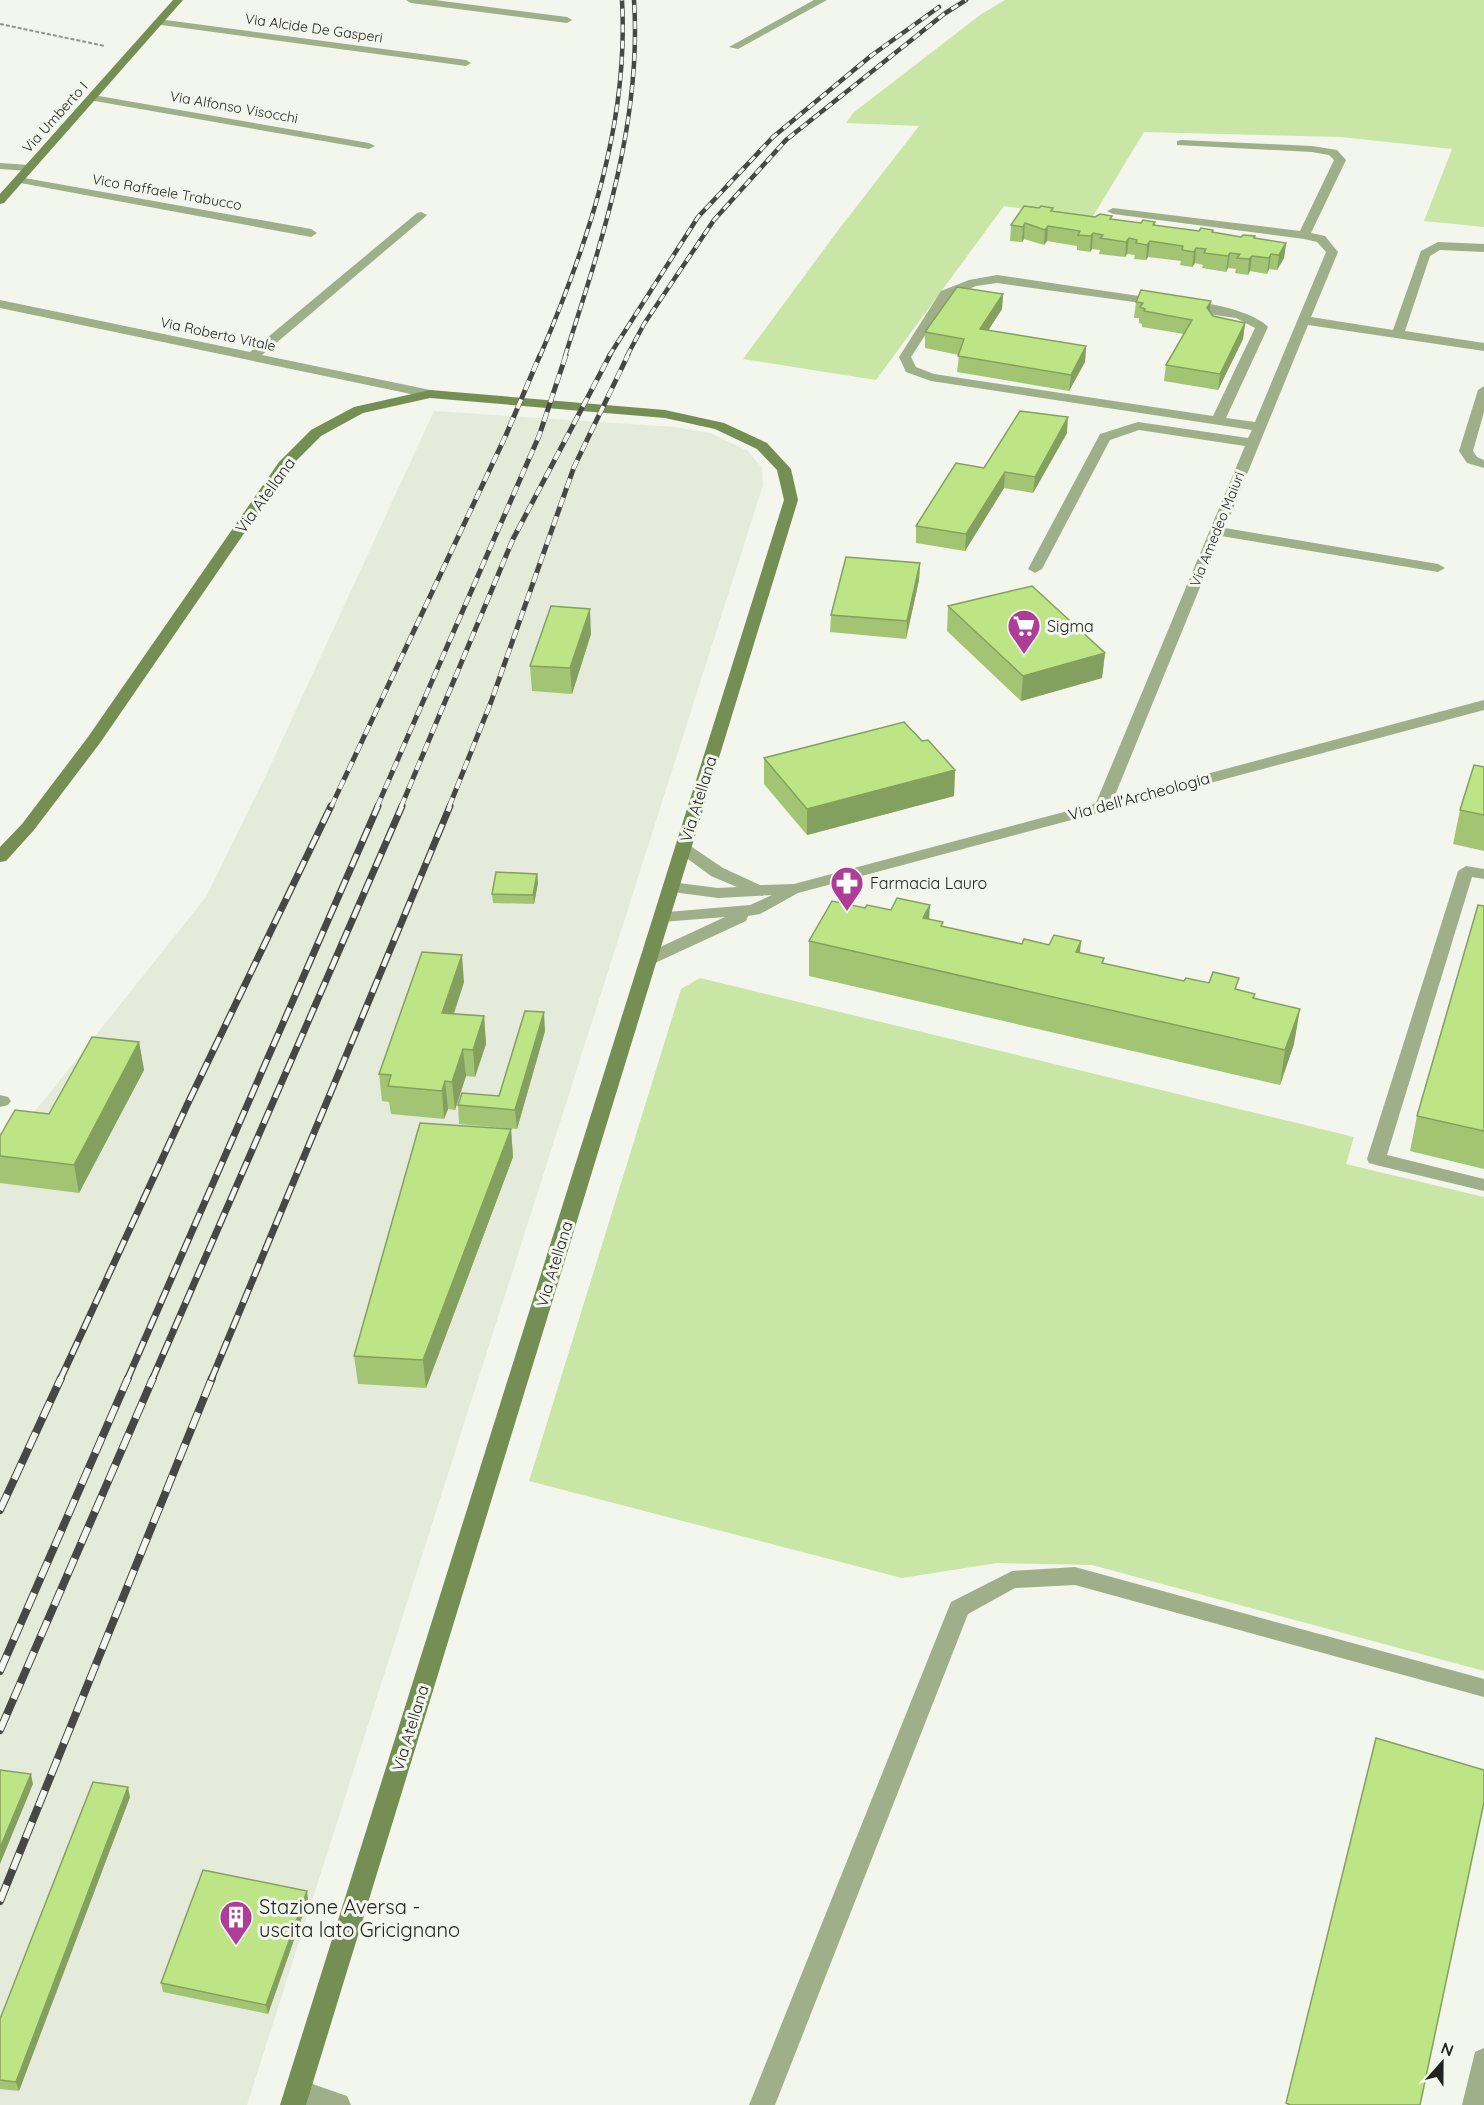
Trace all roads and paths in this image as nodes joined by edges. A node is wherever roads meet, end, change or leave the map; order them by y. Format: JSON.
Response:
{"nodes":[{"id":1,"x":178,"y":0,"type":"edge"},
{"id":2,"x":411,"y":0,"type":"edge"},
{"id":3,"x":822,"y":0,"type":"edge"},
{"id":4,"x":567,"y":20,"type":"dead end"},
{"id":5,"x":158,"y":22,"type":"junction"},
{"id":6,"x":0,"y":24,"type":"edge"},
{"id":7,"x":734,"y":47,"type":"dead end"},
{"id":8,"x":132,"y":52,"type":"junction"},
{"id":9,"x":466,"y":63,"type":"dead end"},
{"id":10,"x":93,"y":98,"type":"junction"},
{"id":11,"x":1181,"y":143,"type":"dead end"},
{"id":12,"x":369,"y":146,"type":"dead end"},
{"id":13,"x":0,"y":166,"type":"edge"},
{"id":14,"x":29,"y":168,"type":"junction"},
{"id":15,"x":19,"y":180,"type":"junction"},
{"id":16,"x":0,"y":201,"type":"edge"},
{"id":17,"x":1113,"y":211,"type":"dead end"},
{"id":18,"x":421,"y":215,"type":"dead end"},
{"id":19,"x":311,"y":233,"type":"dead end"},
{"id":20,"x":1304,"y":235,"type":"junction"},
{"id":21,"x":1484,"y":248,"type":"edge"},
{"id":22,"x":0,"y":304,"type":"edge"},
{"id":23,"x":1304,"y":320,"type":"junction"},
{"id":24,"x":1398,"y":333,"type":"junction"},
{"id":25,"x":1484,"y":347,"type":"edge"},
{"id":26,"x":253,"y":356,"type":"junction"},
{"id":27,"x":1484,"y":390,"type":"edge"},
{"id":28,"x":430,"y":394,"type":"junction"},
{"id":29,"x":1218,"y":420,"type":"junction"},
{"id":30,"x":1259,"y":427,"type":"junction"},
{"id":31,"x":1252,"y":443,"type":"junction"},
{"id":32,"x":1484,"y":464,"type":"edge"},
{"id":33,"x":1216,"y":531,"type":"junction"},
{"id":34,"x":1438,"y":568,"type":"dead end"},
{"id":35,"x":1035,"y":569,"type":"dead end"},
{"id":36,"x":1484,"y":705,"type":"edge"},
{"id":37,"x":1102,"y":805,"type":"junction"},
{"id":38,"x":683,"y":848,"type":"junction"},
{"id":39,"x":0,"y":857,"type":"edge"},
{"id":40,"x":1484,"y":874,"type":"edge"},
{"id":41,"x":671,"y":887,"type":"junction"},
{"id":42,"x":794,"y":889,"type":"junction"},
{"id":43,"x":758,"y":890,"type":"junction"},
{"id":44,"x":754,"y":910,"type":"junction"},
{"id":45,"x":662,"y":917,"type":"junction"},
{"id":46,"x":649,"y":959,"type":"junction"},
{"id":47,"x":1484,"y":1185,"type":"edge"},
{"id":48,"x":1484,"y":1688,"type":"edge"},
{"id":49,"x":1484,"y":2060,"type":"edge"},
{"id":50,"x":296,"y":2098,"type":"edge"},
{"id":51,"x":338,"y":2105,"type":"edge"},
{"id":52,"x":762,"y":2105,"type":"edge"},
{"id":53,"x":1475,"y":2105,"type":"edge"}],
"edges":[{"from":1,"to":5,"type":"main road","name":"Via Umberto I"},
{"from":2,"to":4,"type":"street"},
{"from":3,"to":7,"type":"street"},
{"from":5,"to":8,"type":"main road","name":"Via Umberto I"},
{"from":5,"to":9,"type":"street","name":"Via Alcide De Gasperi"},
{"from":6,"to":8,"type":"path"},
{"from":8,"to":10,"type":"main road","name":"Via Umberto I"},
{"from":10,"to":12,"type":"street","name":"Via Alfonso Visocchi"},
{"from":10,"to":14,"type":"main road","name":"Via Umberto I"},
{"from":11,"to":20,"type":"street"},
{"from":13,"to":14,"type":"street"},
{"from":14,"to":15,"type":"main road","name":"Via Umberto I"},
{"from":15,"to":16,"type":"main road","name":"Via Umberto I"},
{"from":15,"to":19,"type":"street","name":"Vico Raffaele Trabucco"},
{"from":17,"to":20,"type":"street"},
{"from":18,"to":26,"type":"street"},
{"from":20,"to":23,"type":"street","name":"Via Amedeo Maiuri"},
{"from":21,"to":24,"type":"street"},
{"from":22,"to":26,"type":"street","name":"Via Roberto Vitale"},
{"from":23,"to":24,"type":"street"},
{"from":23,"to":30,"type":"street","name":"Via Amedeo Maiuri"},
{"from":24,"to":25,"type":"street"},
{"from":26,"to":28,"type":"street","name":"Via Roberto Vitale"},
{"from":27,"to":32,"type":"street"},
{"from":28,"to":38,"type":"main road","name":"Via Atellana"},
{"from":28,"to":39,"type":"main road","name":"Via Atellana"},
{"from":29,"to":29,"type":"street"},
{"from":29,"to":30,"type":"street"},
{"from":30,"to":31,"type":"street","name":"Via Amedeo Maiuri"},
{"from":31,"to":33,"type":"street","name":"Via Amedeo Maiuri"},
{"from":31,"to":35,"type":"street"},
{"from":33,"to":34,"type":"street"},
{"from":33,"to":37,"type":"street","name":"Via Amedeo Maiuri"},
{"from":36,"to":37,"type":"street","name":"Via dell'Archeologia"},
{"from":37,"to":42,"type":"street","name":"Via dell'Archeologia"},
{"from":38,"to":41,"type":"main road","name":"Via Atellana"},
{"from":38,"to":43,"type":"street"},
{"from":40,"to":47,"type":"street"},
{"from":41,"to":43,"type":"street"},
{"from":41,"to":45,"type":"main road","name":"Via Atellana"},
{"from":42,"to":43,"type":"street"},
{"from":42,"to":44,"type":"street"},
{"from":44,"to":45,"type":"street"},
{"from":44,"to":46,"type":"street"},
{"from":45,"to":46,"type":"main road","name":"Via Atellana"},
{"from":46,"to":50,"type":"main road","name":"Via Atellana"},
{"from":48,"to":52,"type":"street"},
{"from":49,"to":53,"type":"street"},
{"from":50,"to":51,"type":"street"}]}
